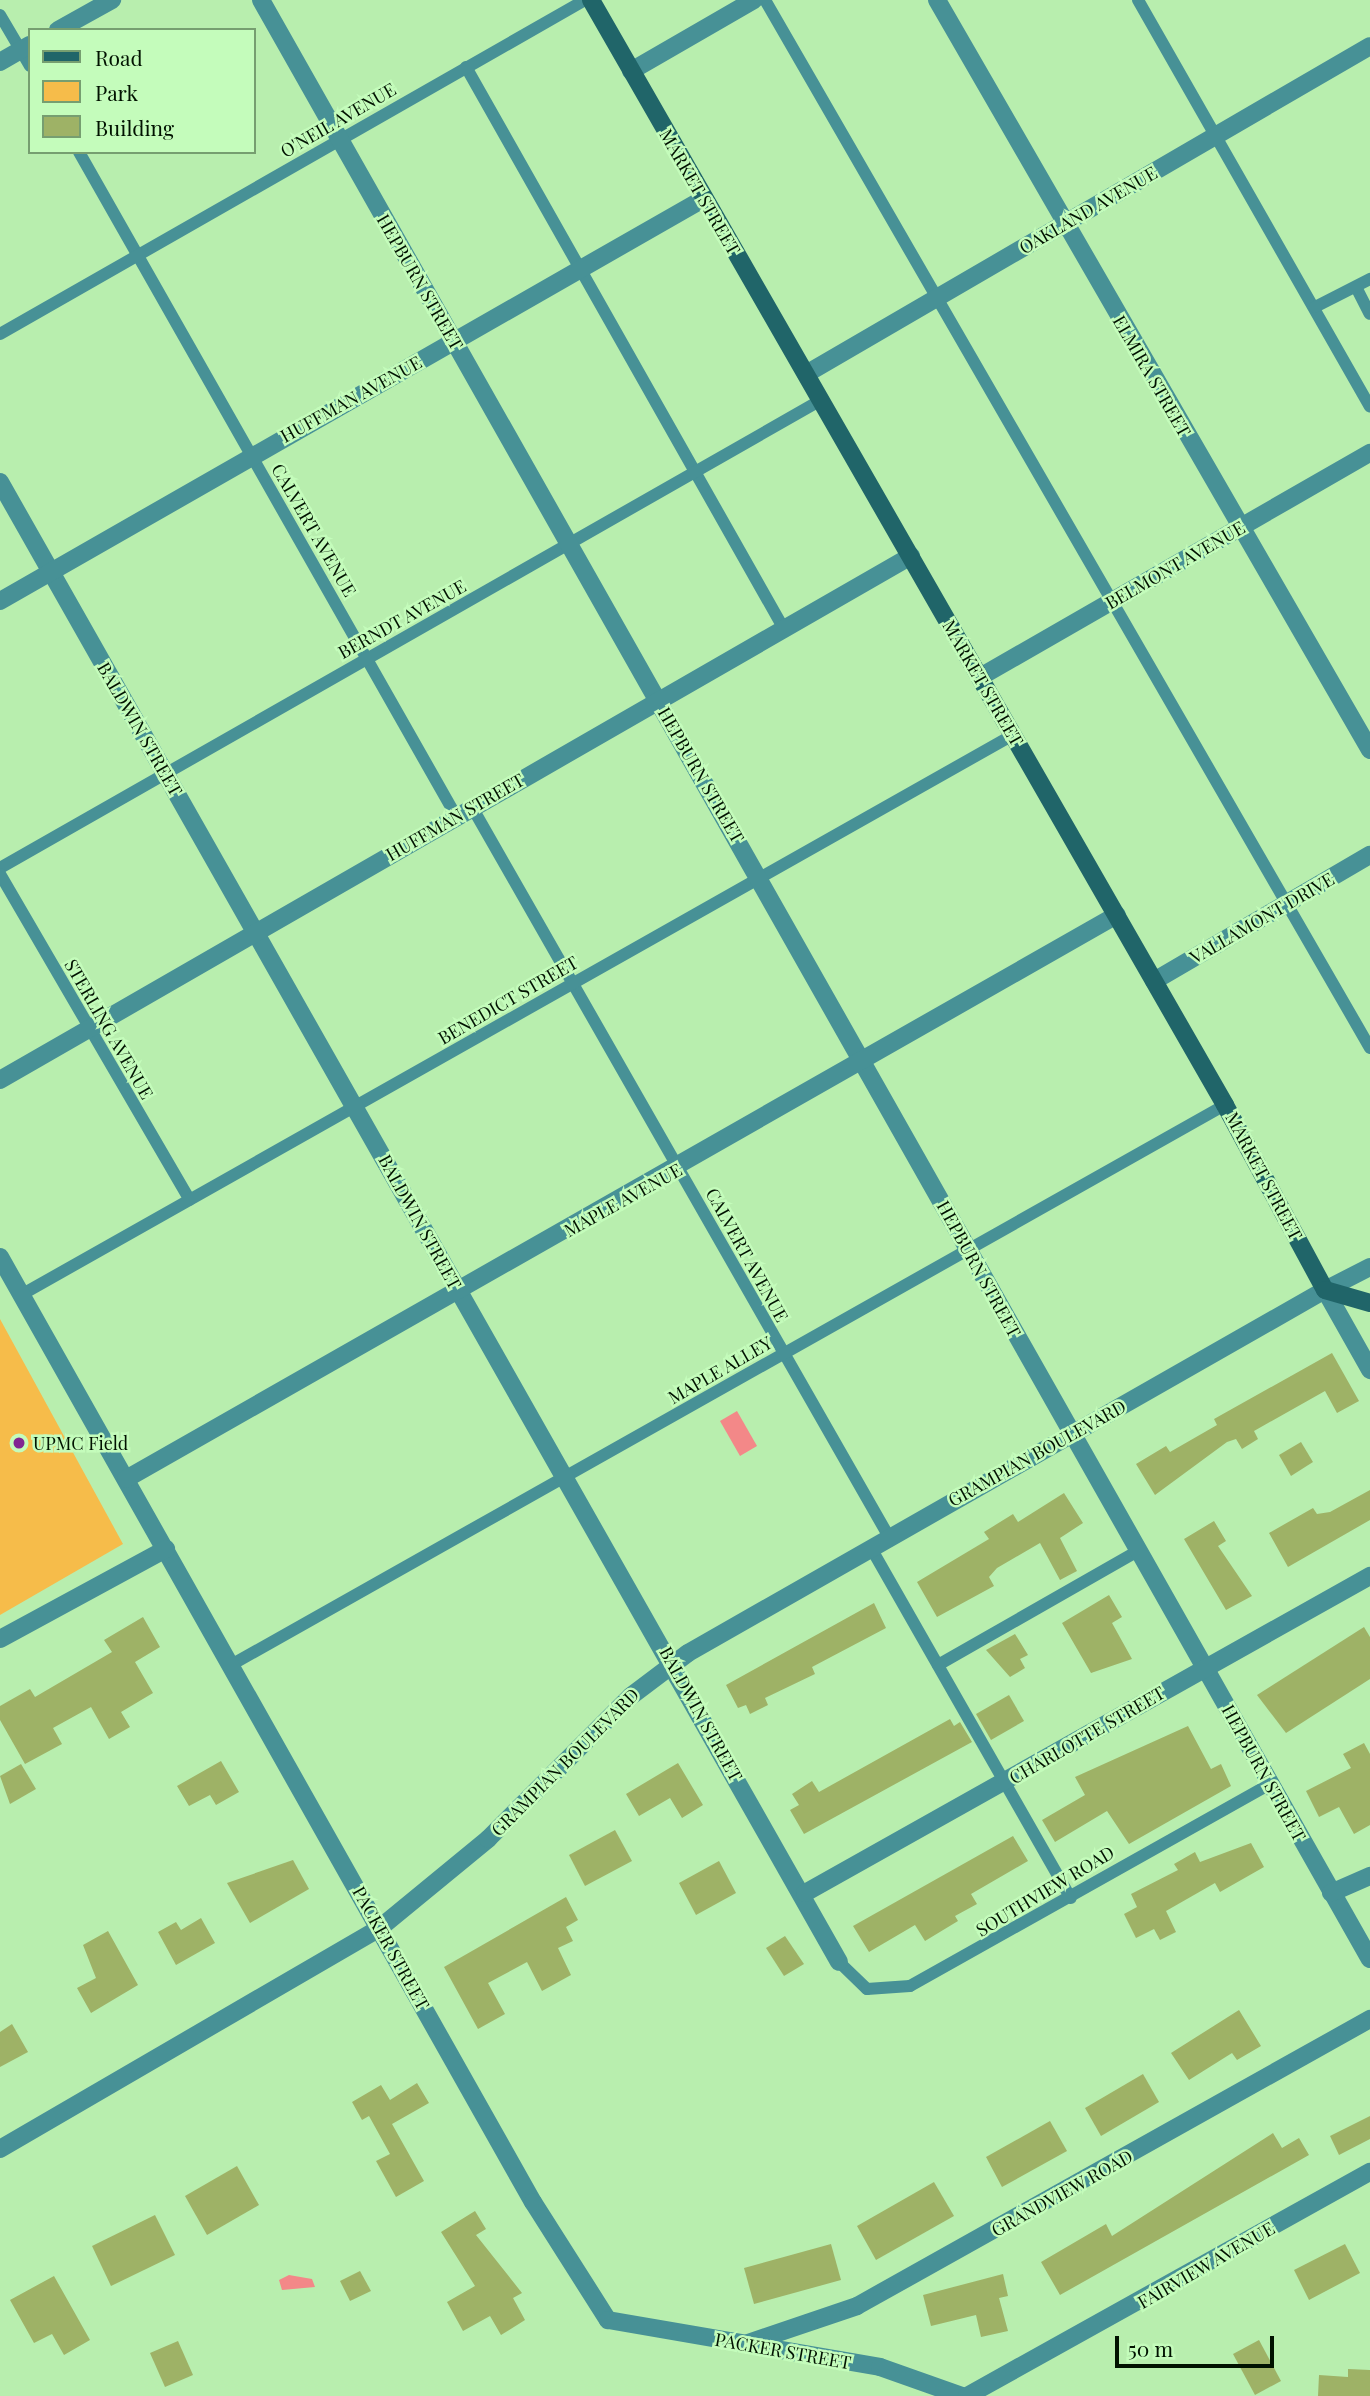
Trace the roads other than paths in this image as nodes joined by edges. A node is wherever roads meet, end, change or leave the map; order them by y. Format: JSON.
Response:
{"nodes":[{"id":1,"x":112,"y":0,"type":"edge"},
{"id":2,"x":261,"y":0,"type":"edge"},
{"id":3,"x":585,"y":0,"type":"edge"},
{"id":4,"x":591,"y":0,"type":"edge"},
{"id":5,"x":754,"y":0,"type":"edge"},
{"id":6,"x":765,"y":0,"type":"edge"},
{"id":7,"x":937,"y":0,"type":"edge"},
{"id":8,"x":1138,"y":0,"type":"edge"},
{"id":9,"x":0,"y":15,"type":"edge"},
{"id":10,"x":62,"y":28,"type":"edge"},
{"id":11,"x":1370,"y":46,"type":"edge"},
{"id":12,"x":27,"y":54,"type":"edge"},
{"id":13,"x":0,"y":62,"type":"edge"},
{"id":14,"x":466,"y":68,"type":"junction"},
{"id":15,"x":631,"y":71,"type":"junction"},
{"id":16,"x":1216,"y":135,"type":"junction"},
{"id":17,"x":340,"y":139,"type":"junction"},
{"id":18,"x":80,"y":154,"type":"edge"},
{"id":19,"x":703,"y":199,"type":"junction"},
{"id":20,"x":1065,"y":224,"type":"junction"},
{"id":21,"x":137,"y":254,"type":"junction"},
{"id":22,"x":580,"y":268,"type":"junction"},
{"id":23,"x":1370,"y":279,"type":"edge"},
{"id":24,"x":1356,"y":287,"type":"junction"},
{"id":25,"x":937,"y":298,"type":"junction"},
{"id":26,"x":1315,"y":307,"type":"junction"},
{"id":27,"x":1370,"y":314,"type":"edge"},
{"id":28,"x":0,"y":334,"type":"edge"},
{"id":29,"x":454,"y":341,"type":"junction"},
{"id":30,"x":806,"y":373,"type":"junction"},
{"id":31,"x":821,"y":400,"type":"junction"},
{"id":32,"x":1370,"y":406,"type":"edge"},
{"id":33,"x":1370,"y":453,"type":"edge"},
{"id":34,"x":251,"y":455,"type":"junction"},
{"id":35,"x":695,"y":472,"type":"junction"},
{"id":36,"x":0,"y":482,"type":"edge"},
{"id":37,"x":1240,"y":528,"type":"junction"},
{"id":38,"x":568,"y":542,"type":"junction"},
{"id":39,"x":911,"y":556,"type":"junction"},
{"id":40,"x":52,"y":572,"type":"junction"},
{"id":41,"x":0,"y":601,"type":"edge"},
{"id":42,"x":1111,"y":602,"type":"junction"},
{"id":43,"x":784,"y":629,"type":"junction"},
{"id":44,"x":365,"y":658,"type":"junction"},
{"id":45,"x":980,"y":677,"type":"junction"},
{"id":46,"x":658,"y":700,"type":"junction"},
{"id":47,"x":1013,"y":735,"type":"junction"},
{"id":48,"x":1370,"y":750,"type":"edge"},
{"id":49,"x":166,"y":774,"type":"junction"},
{"id":50,"x":472,"y":807,"type":"junction"},
{"id":51,"x":456,"y":816,"type":"junction"},
{"id":52,"x":1370,"y":855,"type":"edge"},
{"id":53,"x":0,"y":867,"type":"edge"},
{"id":54,"x":0,"y":874,"type":"edge"},
{"id":55,"x":761,"y":878,"type":"junction"},
{"id":56,"x":1287,"y":904,"type":"junction"},
{"id":57,"x":1117,"y":915,"type":"junction"},
{"id":58,"x":256,"y":932,"type":"junction"},
{"id":59,"x":1154,"y":981,"type":"junction"},
{"id":60,"x":574,"y":983,"type":"junction"},
{"id":61,"x":88,"y":1029,"type":"junction"},
{"id":62,"x":1370,"y":1048,"type":"edge"},
{"id":63,"x":862,"y":1062,"type":"junction"},
{"id":64,"x":0,"y":1080,"type":"edge"},
{"id":65,"x":1225,"y":1105,"type":"junction"},
{"id":66,"x":356,"y":1107,"type":"junction"},
{"id":67,"x":679,"y":1168,"type":"junction"},
{"id":68,"x":190,"y":1200,"type":"junction"},
{"id":69,"x":968,"y":1249,"type":"junction"},
{"id":70,"x":0,"y":1257,"type":"edge"},
{"id":71,"x":1370,"y":1267,"type":"edge"},
{"id":72,"x":458,"y":1290,"type":"junction"},
{"id":73,"x":1325,"y":1290,"type":"junction"},
{"id":74,"x":21,"y":1295,"type":"junction"},
{"id":75,"x":1370,"y":1304,"type":"edge"},
{"id":76,"x":782,"y":1353,"type":"junction"},
{"id":77,"x":1370,"y":1370,"type":"edge"},
{"id":78,"x":1071,"y":1434,"type":"junction"},
{"id":79,"x":126,"y":1479,"type":"junction"},
{"id":80,"x":565,"y":1479,"type":"junction"},
{"id":81,"x":889,"y":1537,"type":"junction"},
{"id":82,"x":871,"y":1548,"type":"junction"},
{"id":83,"x":166,"y":1549,"type":"junction"},
{"id":84,"x":1138,"y":1551,"type":"junction"},
{"id":85,"x":1370,"y":1576,"type":"edge"},
{"id":86,"x":0,"y":1639,"type":"edge"},
{"id":87,"x":673,"y":1663,"type":"junction"},
{"id":88,"x":938,"y":1664,"type":"junction"},
{"id":89,"x":231,"y":1665,"type":"junction"},
{"id":90,"x":1205,"y":1667,"type":"junction"},
{"id":91,"x":1005,"y":1782,"type":"junction"},
{"id":92,"x":1270,"y":1784,"type":"junction"},
{"id":93,"x":1370,"y":1876,"type":"edge"},
{"id":94,"x":805,"y":1893,"type":"junction"},
{"id":95,"x":1331,"y":1893,"type":"junction"},
{"id":96,"x":1071,"y":1898,"type":"junction"},
{"id":97,"x":381,"y":1927,"type":"junction"},
{"id":98,"x":1370,"y":1959,"type":"edge"},
{"id":99,"x":839,"y":1962,"type":"joint"},
{"id":100,"x":1370,"y":2019,"type":"edge"},
{"id":101,"x":0,"y":2149,"type":"edge"},
{"id":102,"x":1370,"y":2172,"type":"edge"},
{"id":103,"x":745,"y":2344,"type":"junction"},
{"id":104,"x":965,"y":2396,"type":"edge"}],
"edges":[{"from":1,"to":10,"type":"street"},
{"from":2,"to":17,"type":"street","name":"HEPBURN STREET"},
{"from":3,"to":14,"type":"lane","name":"O'NEIL AVENUE"},
{"from":4,"to":15,"type":"main road","name":"MARKET STREET"},
{"from":5,"to":15,"type":"street"},
{"from":6,"to":25,"type":"lane"},
{"from":7,"to":20,"type":"street","name":"ELMIRA STREET"},
{"from":8,"to":16,"type":"lane"},
{"from":9,"to":12,"type":"lane"},
{"from":11,"to":16,"type":"street","name":"OAKLAND AVENUE"},
{"from":12,"to":13,"type":"street"},
{"from":14,"to":17,"type":"lane","name":"O'NEIL AVENUE"},
{"from":14,"to":22,"type":"lane"},
{"from":15,"to":19,"type":"main road","name":"MARKET STREET"},
{"from":16,"to":20,"type":"street","name":"OAKLAND AVENUE"},
{"from":16,"to":26,"type":"lane"},
{"from":17,"to":21,"type":"lane","name":"O'NEIL AVENUE"},
{"from":17,"to":29,"type":"street","name":"HEPBURN STREET"},
{"from":18,"to":21,"type":"lane","name":"CALVERT AVENUE"},
{"from":19,"to":22,"type":"street","name":"HUFFMAN AVENUE"},
{"from":19,"to":30,"type":"main road","name":"MARKET STREET"},
{"from":20,"to":25,"type":"street","name":"OAKLAND AVENUE"},
{"from":20,"to":37,"type":"street","name":"ELMIRA STREET"},
{"from":21,"to":28,"type":"lane","name":"O'NEIL AVENUE"},
{"from":21,"to":34,"type":"lane","name":"CALVERT AVENUE"},
{"from":22,"to":29,"type":"street","name":"HUFFMAN AVENUE"},
{"from":22,"to":35,"type":"lane"},
{"from":23,"to":24,"type":"lane"},
{"from":24,"to":26,"type":"lane"},
{"from":24,"to":27,"type":"lane"},
{"from":25,"to":30,"type":"street","name":"OAKLAND AVENUE"},
{"from":25,"to":42,"type":"lane"},
{"from":26,"to":32,"type":"lane"},
{"from":29,"to":34,"type":"street","name":"HUFFMAN AVENUE"},
{"from":29,"to":38,"type":"street","name":"HEPBURN STREET"},
{"from":30,"to":31,"type":"main road","name":"MARKET STREET"},
{"from":31,"to":35,"type":"lane","name":"BERNDT AVENUE"},
{"from":31,"to":39,"type":"main road","name":"MARKET STREET"},
{"from":33,"to":37,"type":"street","name":"BELMONT AVENUE"},
{"from":34,"to":40,"type":"street","name":"HUFFMAN AVENUE"},
{"from":34,"to":44,"type":"lane","name":"CALVERT AVENUE"},
{"from":35,"to":38,"type":"lane","name":"BERNDT AVENUE"},
{"from":35,"to":43,"type":"lane"},
{"from":36,"to":40,"type":"street","name":"BALDWIN STREET"},
{"from":37,"to":42,"type":"street","name":"BELMONT AVENUE"},
{"from":37,"to":48,"type":"street","name":"ELMIRA STREET"},
{"from":38,"to":44,"type":"lane","name":"BERNDT AVENUE"},
{"from":38,"to":46,"type":"street","name":"HEPBURN STREET"},
{"from":39,"to":43,"type":"street","name":"HUFFMAN STREET"},
{"from":39,"to":45,"type":"main road","name":"MARKET STREET"},
{"from":40,"to":41,"type":"street","name":"HUFFMAN AVENUE"},
{"from":40,"to":49,"type":"street","name":"BALDWIN STREET"},
{"from":42,"to":45,"type":"street","name":"BELMONT AVENUE"},
{"from":42,"to":56,"type":"lane"},
{"from":43,"to":46,"type":"street","name":"HUFFMAN STREET"},
{"from":44,"to":49,"type":"lane","name":"BERNDT AVENUE"},
{"from":44,"to":51,"type":"lane","name":"CALVERT AVENUE"},
{"from":45,"to":47,"type":"main road","name":"MARKET STREET"},
{"from":46,"to":50,"type":"street","name":"HUFFMAN STREET"},
{"from":46,"to":55,"type":"street","name":"HEPBURN STREET"},
{"from":47,"to":55,"type":"lane","name":"BENEDICT STREET"},
{"from":47,"to":57,"type":"main road","name":"MARKET STREET"},
{"from":49,"to":53,"type":"lane","name":"BERNDT AVENUE"},
{"from":49,"to":58,"type":"street","name":"BALDWIN STREET"},
{"from":50,"to":51,"type":"street","name":"HUFFMAN STREET"},
{"from":50,"to":60,"type":"lane","name":"CALVERT AVENUE"},
{"from":51,"to":58,"type":"street","name":"HUFFMAN STREET"},
{"from":52,"to":56,"type":"street","name":"VALLAMONT DRIVE"},
{"from":54,"to":61,"type":"lane","name":"STERLING AVENUE"},
{"from":55,"to":60,"type":"lane","name":"BENEDICT STREET"},
{"from":55,"to":63,"type":"street","name":"HEPBURN STREET"},
{"from":56,"to":59,"type":"street","name":"VALLAMONT DRIVE"},
{"from":56,"to":62,"type":"lane"},
{"from":57,"to":59,"type":"main road","name":"MARKET STREET"},
{"from":57,"to":63,"type":"street","name":"MAPLE AVENUE"},
{"from":58,"to":61,"type":"street","name":"HUFFMAN STREET"},
{"from":58,"to":66,"type":"street","name":"BALDWIN STREET"},
{"from":59,"to":65,"type":"main road","name":"MARKET STREET"},
{"from":60,"to":66,"type":"lane","name":"BENEDICT STREET"},
{"from":60,"to":67,"type":"lane","name":"CALVERT AVENUE"},
{"from":61,"to":64,"type":"street","name":"HUFFMAN STREET"},
{"from":61,"to":68,"type":"lane","name":"STERLING AVENUE"},
{"from":63,"to":67,"type":"street","name":"MAPLE AVENUE"},
{"from":63,"to":69,"type":"street","name":"HEPBURN STREET"},
{"from":65,"to":69,"type":"lane","name":"MAPLE ALLEY"},
{"from":65,"to":73,"type":"main road","name":"MARKET STREET"},
{"from":66,"to":68,"type":"lane","name":"BENEDICT STREET"},
{"from":66,"to":72,"type":"street","name":"BALDWIN STREET"},
{"from":67,"to":72,"type":"street","name":"MAPLE AVENUE"},
{"from":67,"to":76,"type":"lane","name":"CALVERT AVENUE"},
{"from":68,"to":74,"type":"lane","name":"BENEDICT STREET"},
{"from":69,"to":76,"type":"lane","name":"MAPLE ALLEY"},
{"from":69,"to":78,"type":"street","name":"HEPBURN STREET"},
{"from":70,"to":74,"type":"street","name":"PACKER STREET"},
{"from":71,"to":73,"type":"street","name":"GRAMPIAN BOULEVARD"},
{"from":72,"to":79,"type":"street","name":"MAPLE AVENUE"},
{"from":72,"to":80,"type":"street","name":"BALDWIN STREET"},
{"from":73,"to":75,"type":"main road"},
{"from":73,"to":77,"type":"street","name":"MARKET STREET"},
{"from":73,"to":78,"type":"street","name":"GRAMPIAN BOULEVARD"},
{"from":74,"to":79,"type":"street","name":"PACKER STREET"},
{"from":76,"to":80,"type":"lane","name":"MAPLE ALLEY"},
{"from":76,"to":81,"type":"lane","name":"CALVERT AVENUE"},
{"from":78,"to":81,"type":"street","name":"GRAMPIAN BOULEVARD"},
{"from":78,"to":84,"type":"street","name":"HEPBURN STREET"},
{"from":79,"to":83,"type":"street","name":"PACKER STREET"},
{"from":80,"to":87,"type":"street","name":"BALDWIN STREET"},
{"from":80,"to":89,"type":"lane","name":"MAPLE ALLEY"},
{"from":81,"to":82,"type":"street","name":"GRAMPIAN BOULEVARD"},
{"from":82,"to":87,"type":"street","name":"GRAMPIAN BOULEVARD"},
{"from":82,"to":88,"type":"lane"},
{"from":83,"to":86,"type":"street"},
{"from":83,"to":89,"type":"street","name":"PACKER STREET"},
{"from":84,"to":88,"type":"lane"},
{"from":84,"to":90,"type":"street","name":"HEPBURN STREET"},
{"from":85,"to":90,"type":"street","name":"CHARLOTTE STREET"},
{"from":87,"to":94,"type":"street","name":"BALDWIN STREET"},
{"from":87,"to":97,"type":"street","name":"GRAMPIAN BOULEVARD"},
{"from":88,"to":91,"type":"lane"},
{"from":89,"to":97,"type":"street","name":"PACKER STREET"},
{"from":90,"to":91,"type":"street","name":"CHARLOTTE STREET"},
{"from":90,"to":92,"type":"street","name":"HEPBURN STREET"},
{"from":91,"to":94,"type":"street","name":"CHARLOTTE STREET"},
{"from":91,"to":96,"type":"lane"},
{"from":92,"to":95,"type":"street","name":"HEPBURN STREET"},
{"from":92,"to":96,"type":"lane","name":"SOUTHVIEW ROAD"},
{"from":93,"to":95,"type":"street"},
{"from":94,"to":99,"type":"street","name":"BALDWIN STREET"},
{"from":95,"to":98,"type":"street","name":"HEPBURN STREET"},
{"from":96,"to":99,"type":"lane","name":"SOUTHVIEW ROAD"},
{"from":97,"to":101,"type":"street","name":"GRAMPIAN BOULEVARD"},
{"from":97,"to":103,"type":"street","name":"PACKER STREET"},
{"from":100,"to":103,"type":"street","name":"GRANDVIEW ROAD"},
{"from":102,"to":104,"type":"street","name":"FAIRVIEW AVENUE"},
{"from":103,"to":104,"type":"street","name":"PACKER STREET"}]}
